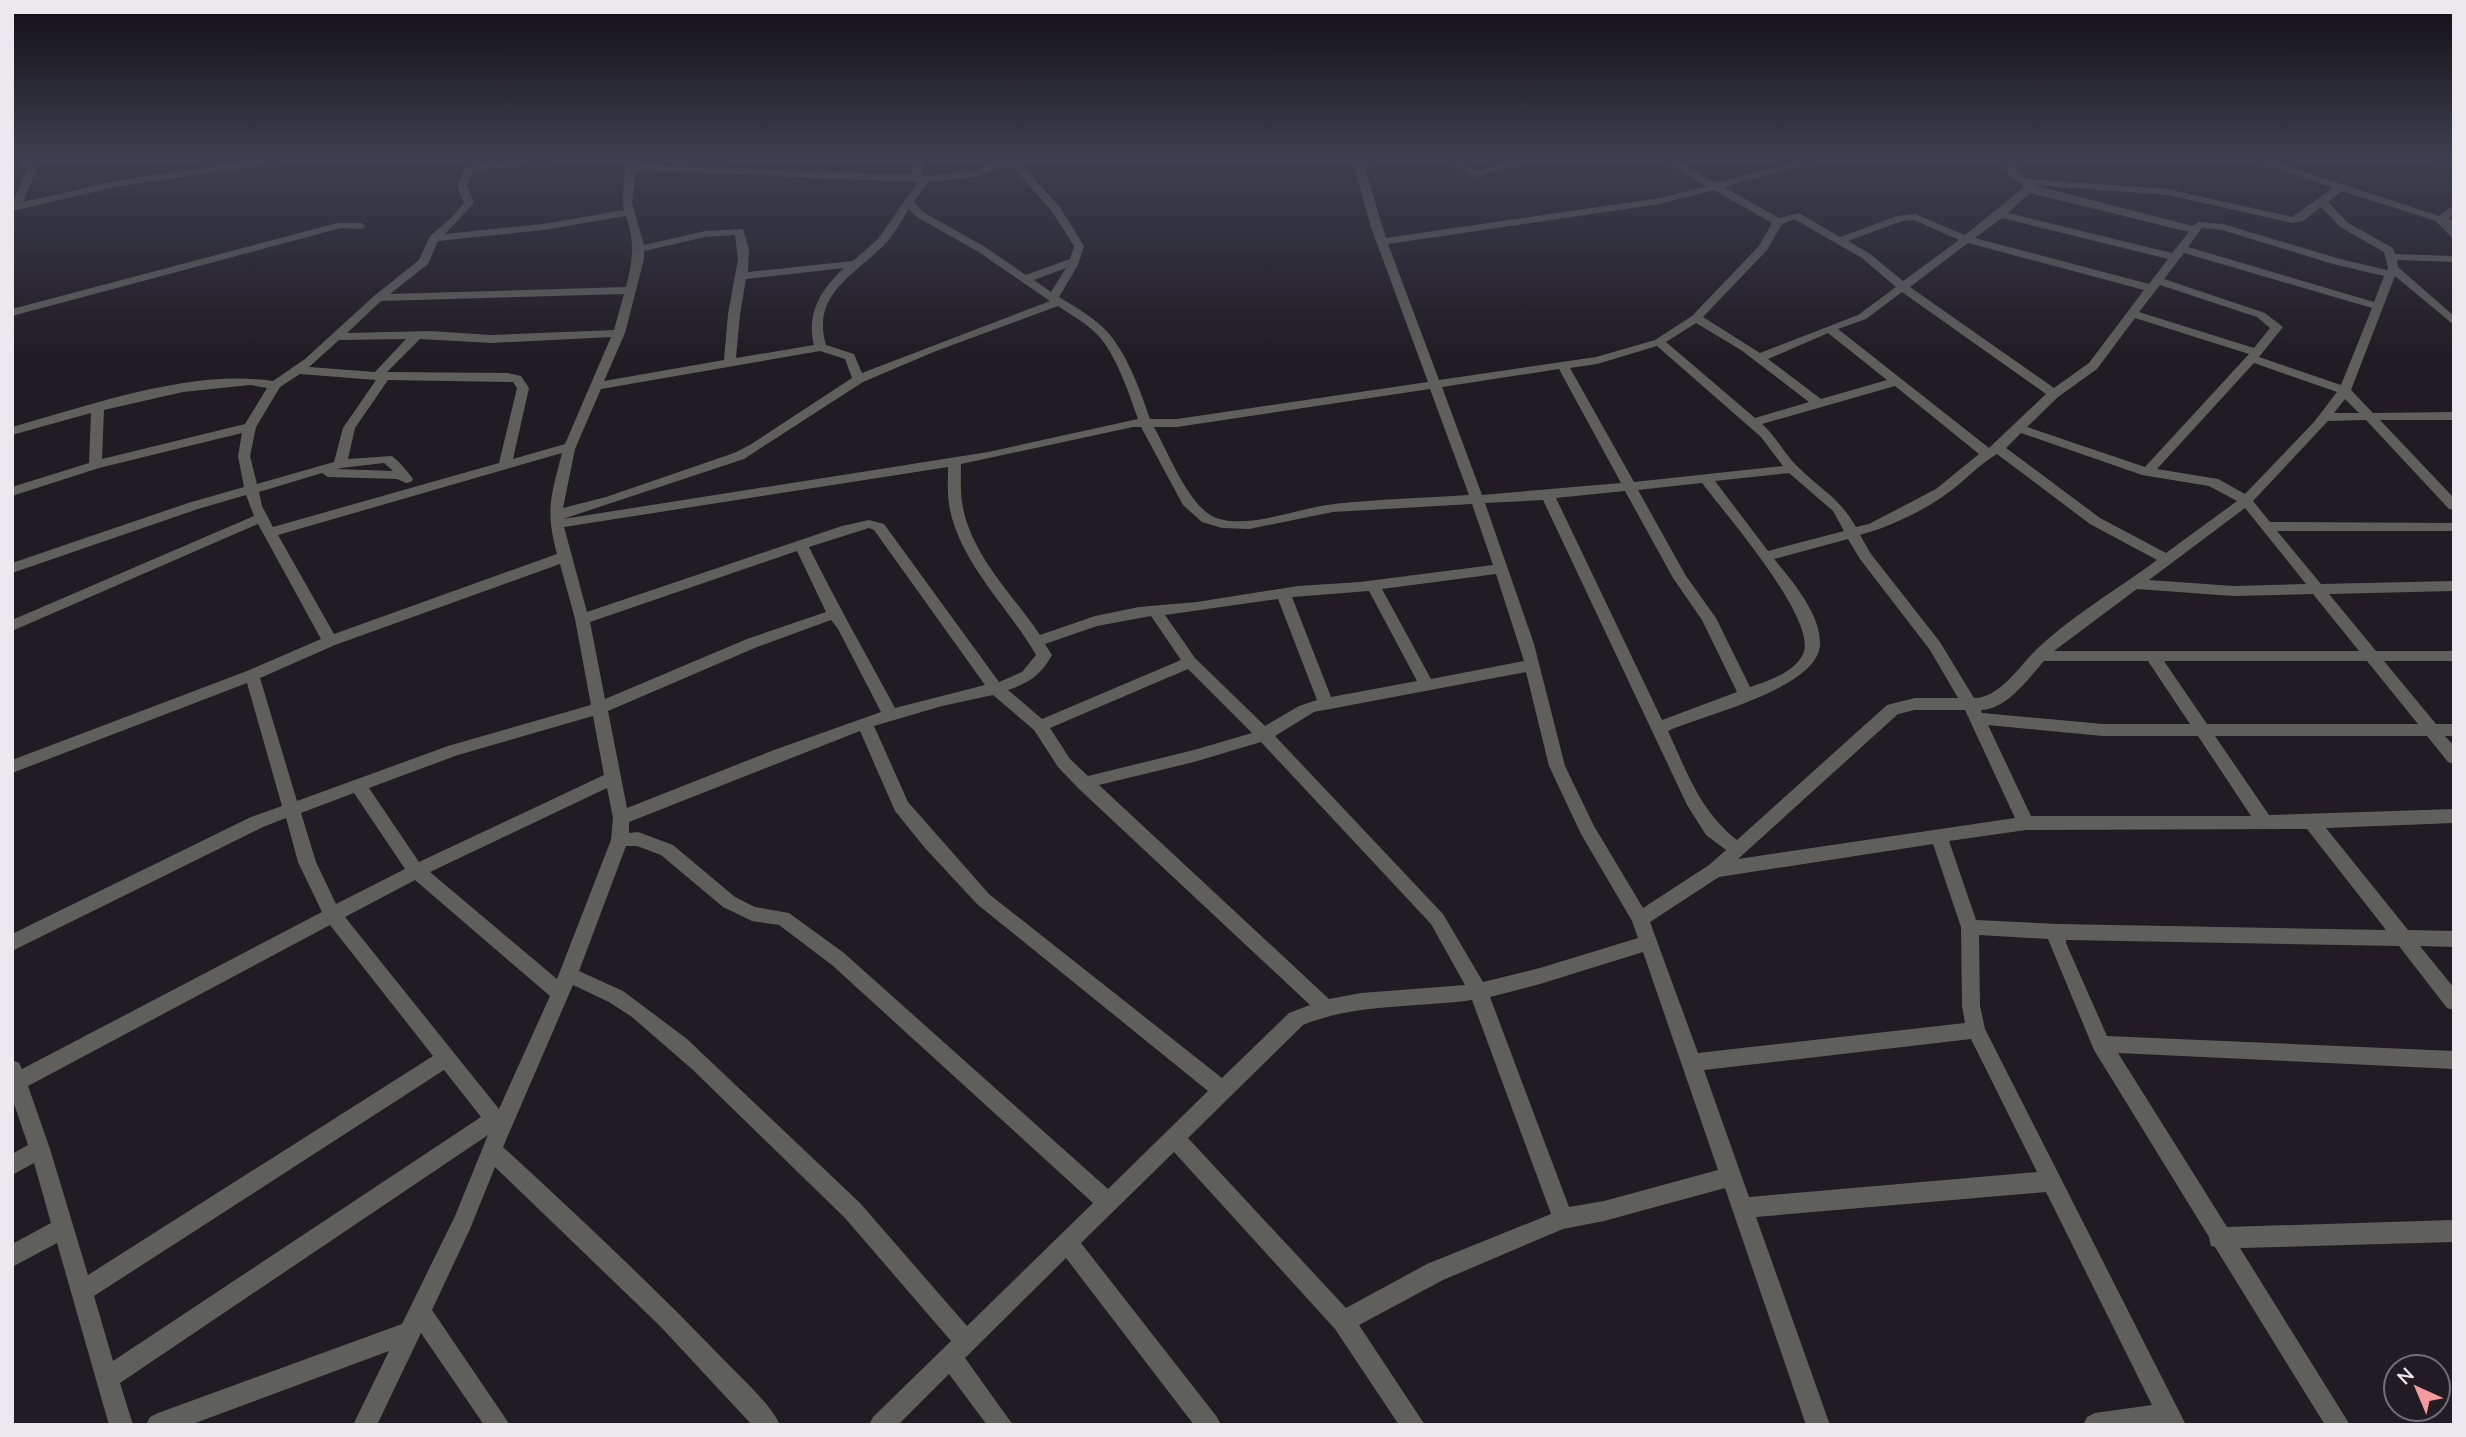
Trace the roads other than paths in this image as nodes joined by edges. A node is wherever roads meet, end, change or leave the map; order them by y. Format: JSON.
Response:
{"nodes":[{"id":1,"x":341,"y":225,"type":"edge"},
{"id":2,"x":342,"y":225,"type":"edge"},
{"id":3,"x":450,"y":225,"type":"edge"},
{"id":4,"x":550,"y":225,"type":"edge"},
{"id":5,"x":634,"y":225,"type":"edge"},
{"id":6,"x":893,"y":225,"type":"edge"},
{"id":7,"x":939,"y":225,"type":"edge"},
{"id":8,"x":1066,"y":225,"type":"edge"},
{"id":9,"x":1377,"y":225,"type":"edge"},
{"id":10,"x":1498,"y":225,"type":"edge"},
{"id":11,"x":1776,"y":225,"type":"edge"},
{"id":12,"x":1814,"y":225,"type":"edge"},
{"id":13,"x":1882,"y":225,"type":"edge"},
{"id":14,"x":1934,"y":225,"type":"edge"},
{"id":15,"x":1985,"y":225,"type":"edge"},
{"id":16,"x":2050,"y":225,"type":"edge"},
{"id":17,"x":2177,"y":225,"type":"edge"},
{"id":18,"x":2202,"y":225,"type":"edge"},
{"id":19,"x":2211,"y":225,"type":"edge"},
{"id":20,"x":2344,"y":225,"type":"edge"},
{"id":21,"x":361,"y":226,"type":"dead end"},
{"id":22,"x":2195,"y":230,"type":"junction"},
{"id":23,"x":434,"y":238,"type":"junction"},
{"id":24,"x":1966,"y":239,"type":"junction"},
{"id":25,"x":1841,"y":240,"type":"junction"},
{"id":26,"x":1382,"y":242,"type":"junction"},
{"id":27,"x":639,"y":249,"type":"junction"},
{"id":28,"x":2176,"y":253,"type":"junction"},
{"id":29,"x":2454,"y":258,"type":"edge"},
{"id":30,"x":1074,"y":261,"type":"junction"},
{"id":31,"x":855,"y":264,"type":"junction"},
{"id":32,"x":2392,"y":266,"type":"junction"},
{"id":33,"x":742,"y":276,"type":"junction"},
{"id":34,"x":1025,"y":279,"type":"junction"},
{"id":35,"x":2154,"y":284,"type":"junction"},
{"id":36,"x":1902,"y":287,"type":"junction"},
{"id":37,"x":631,"y":290,"type":"junction"},
{"id":38,"x":378,"y":298,"type":"junction"},
{"id":39,"x":1055,"y":300,"type":"junction"},
{"id":40,"x":2379,"y":307,"type":"junction"},
{"id":41,"x":12,"y":313,"type":"edge"},
{"id":42,"x":2134,"y":314,"type":"junction"},
{"id":43,"x":1696,"y":318,"type":"junction"},
{"id":44,"x":2454,"y":322,"type":"edge"},
{"id":45,"x":1829,"y":328,"type":"junction"},
{"id":46,"x":619,"y":333,"type":"junction"},
{"id":47,"x":417,"y":335,"type":"junction"},
{"id":48,"x":340,"y":337,"type":"junction"},
{"id":49,"x":1659,"y":342,"type":"junction"},
{"id":50,"x":821,"y":347,"type":"junction"},
{"id":51,"x":2254,"y":355,"type":"junction"},
{"id":52,"x":1759,"y":358,"type":"junction"},
{"id":53,"x":730,"y":363,"type":"junction"},
{"id":54,"x":1564,"y":367,"type":"junction"},
{"id":55,"x":297,"y":370,"type":"junction"},
{"id":56,"x":379,"y":376,"type":"junction"},
{"id":57,"x":858,"y":379,"type":"junction"},
{"id":58,"x":1895,"y":382,"type":"junction"},
{"id":59,"x":275,"y":385,"type":"junction"},
{"id":60,"x":597,"y":386,"type":"junction"},
{"id":61,"x":1435,"y":386,"type":"junction"},
{"id":62,"x":2345,"y":391,"type":"junction"},
{"id":63,"x":2054,"y":394,"type":"junction"},
{"id":64,"x":1819,"y":404,"type":"junction"},
{"id":65,"x":98,"y":408,"type":"junction"},
{"id":66,"x":2454,"y":416,"type":"edge"},
{"id":67,"x":2324,"y":417,"type":"junction"},
{"id":68,"x":2371,"y":417,"type":"junction"},
{"id":69,"x":1145,"y":422,"type":"junction"},
{"id":70,"x":1754,"y":422,"type":"junction"},
{"id":71,"x":250,"y":427,"type":"junction"},
{"id":72,"x":2019,"y":428,"type":"junction"},
{"id":73,"x":12,"y":431,"type":"edge"},
{"id":74,"x":571,"y":446,"type":"junction"},
{"id":75,"x":1993,"y":451,"type":"junction"},
{"id":76,"x":954,"y":460,"type":"junction"},
{"id":77,"x":340,"y":464,"type":"junction"},
{"id":78,"x":505,"y":464,"type":"junction"},
{"id":79,"x":95,"y":465,"type":"junction"},
{"id":80,"x":1792,"y":469,"type":"junction"},
{"id":81,"x":2147,"y":472,"type":"junction"},
{"id":82,"x":319,"y":473,"type":"junction"},
{"id":83,"x":400,"y":475,"type":"junction"},
{"id":84,"x":1706,"y":479,"type":"junction"},
{"id":85,"x":1628,"y":485,"type":"junction"},
{"id":86,"x":422,"y":490,"type":"junction"},
{"id":87,"x":250,"y":491,"type":"junction"},
{"id":88,"x":12,"y":492,"type":"edge"},
{"id":89,"x":1548,"y":495,"type":"junction"},
{"id":90,"x":1478,"y":500,"type":"junction"},
{"id":91,"x":2246,"y":501,"type":"junction"},
{"id":92,"x":2454,"y":506,"type":"edge"},
{"id":93,"x":260,"y":519,"type":"junction"},
{"id":94,"x":556,"y":519,"type":"junction"},
{"id":95,"x":2265,"y":526,"type":"junction"},
{"id":96,"x":2454,"y":527,"type":"edge"},
{"id":97,"x":268,"y":533,"type":"junction"},
{"id":98,"x":1850,"y":533,"type":"junction"},
{"id":99,"x":801,"y":544,"type":"junction"},
{"id":100,"x":565,"y":557,"type":"junction"},
{"id":101,"x":1765,"y":557,"type":"junction"},
{"id":102,"x":2168,"y":560,"type":"junction"},
{"id":103,"x":12,"y":568,"type":"edge"},
{"id":104,"x":1502,"y":569,"type":"junction"},
{"id":105,"x":2135,"y":584,"type":"junction"},
{"id":106,"x":1373,"y":585,"type":"junction"},
{"id":107,"x":2454,"y":586,"type":"edge"},
{"id":108,"x":2315,"y":588,"type":"junction"},
{"id":109,"x":1283,"y":593,"type":"junction"},
{"id":110,"x":1155,"y":611,"type":"junction"},
{"id":111,"x":834,"y":614,"type":"junction"},
{"id":112,"x":582,"y":620,"type":"junction"},
{"id":113,"x":12,"y":626,"type":"edge"},
{"id":114,"x":1037,"y":641,"type":"junction"},
{"id":115,"x":330,"y":642,"type":"junction"},
{"id":116,"x":2369,"y":655,"type":"junction"},
{"id":117,"x":2039,"y":656,"type":"junction"},
{"id":118,"x":2152,"y":656,"type":"junction"},
{"id":119,"x":2454,"y":656,"type":"edge"},
{"id":120,"x":1190,"y":662,"type":"junction"},
{"id":121,"x":1533,"y":665,"type":"junction"},
{"id":122,"x":252,"y":675,"type":"junction"},
{"id":123,"x":1427,"y":686,"type":"junction"},
{"id":124,"x":995,"y":688,"type":"junction"},
{"id":125,"x":1745,"y":693,"type":"junction"},
{"id":126,"x":1326,"y":704,"type":"junction"},
{"id":127,"x":599,"y":708,"type":"junction"},
{"id":128,"x":1974,"y":712,"type":"junction"},
{"id":129,"x":891,"y":716,"type":"junction"},
{"id":130,"x":864,"y":725,"type":"junction"},
{"id":131,"x":1040,"y":726,"type":"junction"},
{"id":132,"x":1658,"y":728,"type":"junction"},
{"id":133,"x":2202,"y":729,"type":"junction"},
{"id":134,"x":2431,"y":729,"type":"junction"},
{"id":135,"x":2454,"y":730,"type":"edge"},
{"id":136,"x":1264,"y":734,"type":"junction"},
{"id":137,"x":2454,"y":758,"type":"edge"},
{"id":138,"x":12,"y":767,"type":"edge"},
{"id":139,"x":613,"y":778,"type":"junction"},
{"id":140,"x":357,"y":783,"type":"junction"},
{"id":141,"x":1084,"y":783,"type":"junction"},
{"id":142,"x":293,"y":807,"type":"junction"},
{"id":143,"x":2454,"y":816,"type":"edge"},
{"id":144,"x":621,"y":818,"type":"junction"},
{"id":145,"x":2264,"y":821,"type":"junction"},
{"id":146,"x":2311,"y":822,"type":"junction"},
{"id":147,"x":2026,"y":823,"type":"junction"},
{"id":148,"x":1938,"y":835,"type":"junction"},
{"id":149,"x":620,"y":840,"type":"junction"},
{"id":150,"x":1737,"y":849,"type":"junction"},
{"id":151,"x":1715,"y":870,"type":"junction"},
{"id":152,"x":416,"y":871,"type":"junction"},
{"id":153,"x":332,"y":914,"type":"junction"},
{"id":154,"x":1640,"y":919,"type":"junction"},
{"id":155,"x":1970,"y":927,"type":"junction"},
{"id":156,"x":2058,"y":932,"type":"junction"},
{"id":157,"x":2405,"y":939,"type":"junction"},
{"id":158,"x":2454,"y":939,"type":"edge"},
{"id":159,"x":1650,"y":942,"type":"junction"},
{"id":160,"x":12,"y":943,"type":"edge"},
{"id":161,"x":564,"y":984,"type":"junction"},
{"id":162,"x":1478,"y":991,"type":"junction"},
{"id":163,"x":2454,"y":1002,"type":"edge"},
{"id":164,"x":1323,"y":1006,"type":"junction"},
{"id":165,"x":1976,"y":1030,"type":"junction"},
{"id":166,"x":2101,"y":1044,"type":"junction"},
{"id":167,"x":446,"y":1058,"type":"junction"},
{"id":168,"x":2454,"y":1060,"type":"edge"},
{"id":169,"x":1691,"y":1063,"type":"junction"},
{"id":170,"x":13,"y":1078,"type":"edge"},
{"id":171,"x":1223,"y":1091,"type":"junction"},
{"id":172,"x":497,"y":1123,"type":"junction"},
{"id":173,"x":1174,"y":1137,"type":"junction"},
{"id":174,"x":40,"y":1149,"type":"junction"},
{"id":175,"x":492,"y":1150,"type":"junction"},
{"id":176,"x":12,"y":1165,"type":"edge"},
{"id":177,"x":1731,"y":1176,"type":"junction"},
{"id":178,"x":2052,"y":1181,"type":"junction"},
{"id":179,"x":1107,"y":1202,"type":"junction"},
{"id":180,"x":1743,"y":1208,"type":"junction"},
{"id":181,"x":1563,"y":1219,"type":"junction"},
{"id":182,"x":64,"y":1227,"type":"junction"},
{"id":183,"x":2454,"y":1231,"type":"edge"},
{"id":184,"x":2219,"y":1238,"type":"junction"},
{"id":185,"x":1067,"y":1242,"type":"junction"},
{"id":186,"x":12,"y":1256,"type":"edge"},
{"id":187,"x":82,"y":1291,"type":"junction"},
{"id":188,"x":1343,"y":1321,"type":"junction"},
{"id":189,"x":415,"y":1322,"type":"junction"},
{"id":190,"x":958,"y":1350,"type":"junction"},
{"id":191,"x":108,"y":1378,"type":"junction"},
{"id":192,"x":2171,"y":1419,"type":"edge"},
{"id":193,"x":1204,"y":1423,"type":"edge"},
{"id":194,"x":121,"y":1425,"type":"edge"},
{"id":195,"x":158,"y":1425,"type":"edge"},
{"id":196,"x":365,"y":1425,"type":"edge"},
{"id":197,"x":498,"y":1425,"type":"edge"},
{"id":198,"x":768,"y":1425,"type":"edge"},
{"id":199,"x":881,"y":1425,"type":"edge"},
{"id":200,"x":1001,"y":1425,"type":"edge"},
{"id":201,"x":1413,"y":1425,"type":"edge"},
{"id":202,"x":1818,"y":1425,"type":"edge"},
{"id":203,"x":2095,"y":1425,"type":"edge"},
{"id":204,"x":2338,"y":1425,"type":"edge"}],
"edges":[{"from":1,"to":41,"type":"street"},
{"from":2,"to":21,"type":"street"},
{"from":3,"to":23,"type":"street"},
{"from":4,"to":23,"type":"street"},
{"from":5,"to":27,"type":"street"},
{"from":6,"to":31,"type":"street"},
{"from":7,"to":34,"type":"street"},
{"from":8,"to":30,"type":"street"},
{"from":9,"to":26,"type":"street"},
{"from":10,"to":26,"type":"street"},
{"from":11,"to":43,"type":"street"},
{"from":12,"to":25,"type":"street"},
{"from":13,"to":25,"type":"street"},
{"from":14,"to":24,"type":"street"},
{"from":15,"to":24,"type":"street"},
{"from":16,"to":28,"type":"street"},
{"from":17,"to":22,"type":"street"},
{"from":18,"to":22,"type":"street"},
{"from":19,"to":32,"type":"street"},
{"from":20,"to":32,"type":"street"},
{"from":22,"to":28,"type":"street"},
{"from":23,"to":38,"type":"street"},
{"from":24,"to":35,"type":"street"},
{"from":24,"to":36,"type":"street"},
{"from":25,"to":36,"type":"street"},
{"from":26,"to":61,"type":"street"},
{"from":27,"to":33,"type":"street"},
{"from":27,"to":37,"type":"street"},
{"from":28,"to":35,"type":"street"},
{"from":28,"to":40,"type":"street"},
{"from":29,"to":32,"type":"street"},
{"from":30,"to":34,"type":"street"},
{"from":30,"to":39,"type":"street"},
{"from":31,"to":33,"type":"street"},
{"from":31,"to":50,"type":"street"},
{"from":32,"to":40,"type":"street"},
{"from":32,"to":44,"type":"street"},
{"from":33,"to":53,"type":"street"},
{"from":34,"to":39,"type":"street"},
{"from":35,"to":42,"type":"street"},
{"from":35,"to":51,"type":"street"},
{"from":36,"to":45,"type":"street"},
{"from":36,"to":63,"type":"street"},
{"from":37,"to":38,"type":"street"},
{"from":37,"to":46,"type":"street"},
{"from":38,"to":48,"type":"street"},
{"from":39,"to":57,"type":"street"},
{"from":39,"to":69,"type":"street"},
{"from":40,"to":62,"type":"street"},
{"from":42,"to":51,"type":"street"},
{"from":42,"to":63,"type":"street"},
{"from":43,"to":49,"type":"street"},
{"from":43,"to":52,"type":"street"},
{"from":45,"to":52,"type":"street"},
{"from":45,"to":58,"type":"street"},
{"from":46,"to":47,"type":"street"},
{"from":46,"to":60,"type":"street"},
{"from":47,"to":48,"type":"street"},
{"from":47,"to":56,"type":"street"},
{"from":48,"to":55,"type":"street"},
{"from":49,"to":54,"type":"street"},
{"from":49,"to":70,"type":"street"},
{"from":50,"to":53,"type":"street"},
{"from":50,"to":57,"type":"street"},
{"from":51,"to":62,"type":"street"},
{"from":51,"to":81,"type":"street"},
{"from":52,"to":64,"type":"street"},
{"from":53,"to":60,"type":"street"},
{"from":54,"to":61,"type":"street"},
{"from":54,"to":85,"type":"street"},
{"from":55,"to":56,"type":"street"},
{"from":55,"to":59,"type":"street"},
{"from":56,"to":77,"type":"street"},
{"from":56,"to":78,"type":"street"},
{"from":57,"to":94,"type":"street"},
{"from":58,"to":64,"type":"street"},
{"from":58,"to":75,"type":"street"},
{"from":59,"to":65,"type":"street"},
{"from":59,"to":71,"type":"street"},
{"from":60,"to":74,"type":"street"},
{"from":61,"to":69,"type":"street"},
{"from":61,"to":90,"type":"street"},
{"from":62,"to":67,"type":"street"},
{"from":62,"to":68,"type":"street"},
{"from":63,"to":72,"type":"street"},
{"from":64,"to":70,"type":"street"},
{"from":65,"to":73,"type":"street"},
{"from":65,"to":79,"type":"street"},
{"from":66,"to":68,"type":"street"},
{"from":67,"to":68,"type":"street"},
{"from":67,"to":91,"type":"street"},
{"from":68,"to":92,"type":"street"},
{"from":69,"to":76,"type":"street"},
{"from":69,"to":90,"type":"street"},
{"from":70,"to":80,"type":"street"},
{"from":71,"to":79,"type":"street"},
{"from":71,"to":87,"type":"street"},
{"from":72,"to":75,"type":"street"},
{"from":72,"to":81,"type":"street"},
{"from":74,"to":78,"type":"street"},
{"from":74,"to":94,"type":"street"},
{"from":75,"to":98,"type":"street"},
{"from":75,"to":102,"type":"street"},
{"from":76,"to":94,"type":"street"},
{"from":76,"to":114,"type":"street"},
{"from":77,"to":82,"type":"street"},
{"from":77,"to":83,"type":"street"},
{"from":78,"to":86,"type":"street"},
{"from":79,"to":88,"type":"street"},
{"from":80,"to":84,"type":"street"},
{"from":80,"to":98,"type":"street"},
{"from":81,"to":91,"type":"street"},
{"from":82,"to":83,"type":"street"},
{"from":82,"to":87,"type":"street"},
{"from":83,"to":86,"type":"street"},
{"from":84,"to":85,"type":"street"},
{"from":84,"to":101,"type":"street"},
{"from":85,"to":89,"type":"street"},
{"from":85,"to":125,"type":"street"},
{"from":86,"to":97,"type":"street"},
{"from":87,"to":93,"type":"street"},
{"from":87,"to":103,"type":"street"},
{"from":89,"to":90,"type":"street"},
{"from":89,"to":132,"type":"street"},
{"from":90,"to":104,"type":"street"},
{"from":91,"to":95,"type":"street"},
{"from":91,"to":102,"type":"street"},
{"from":93,"to":97,"type":"street"},
{"from":93,"to":113,"type":"street"},
{"from":94,"to":100,"type":"street"},
{"from":95,"to":96,"type":"street"},
{"from":95,"to":108,"type":"street"},
{"from":97,"to":115,"type":"street"},
{"from":98,"to":101,"type":"street"},
{"from":98,"to":128,"type":"street"},
{"from":99,"to":111,"type":"street"},
{"from":99,"to":112,"type":"street"},
{"from":99,"to":124,"type":"street"},
{"from":100,"to":112,"type":"street"},
{"from":100,"to":115,"type":"street"},
{"from":101,"to":125,"type":"street"},
{"from":102,"to":105,"type":"street"},
{"from":104,"to":106,"type":"street"},
{"from":104,"to":121,"type":"street"},
{"from":105,"to":108,"type":"street"},
{"from":105,"to":117,"type":"street"},
{"from":106,"to":109,"type":"street"},
{"from":106,"to":123,"type":"street"},
{"from":107,"to":108,"type":"street"},
{"from":108,"to":116,"type":"street"},
{"from":109,"to":110,"type":"street"},
{"from":109,"to":126,"type":"street"},
{"from":110,"to":114,"type":"street"},
{"from":110,"to":120,"type":"street"},
{"from":111,"to":127,"type":"street"},
{"from":111,"to":129,"type":"street"},
{"from":112,"to":127,"type":"street"},
{"from":114,"to":124,"type":"street"},
{"from":115,"to":122,"type":"street"},
{"from":116,"to":118,"type":"street"},
{"from":116,"to":119,"type":"street"},
{"from":116,"to":134,"type":"street"},
{"from":117,"to":118,"type":"street"},
{"from":117,"to":128,"type":"street"},
{"from":118,"to":133,"type":"street"},
{"from":120,"to":131,"type":"street"},
{"from":120,"to":136,"type":"street"},
{"from":121,"to":123,"type":"street"},
{"from":121,"to":154,"type":"street"},
{"from":122,"to":138,"type":"street"},
{"from":122,"to":142,"type":"street"},
{"from":123,"to":126,"type":"street"},
{"from":124,"to":129,"type":"street"},
{"from":124,"to":131,"type":"street"},
{"from":125,"to":132,"type":"street"},
{"from":126,"to":136,"type":"street"},
{"from":127,"to":139,"type":"street"},
{"from":127,"to":140,"type":"street"},
{"from":128,"to":133,"type":"street"},
{"from":128,"to":147,"type":"street"},
{"from":128,"to":150,"type":"street"},
{"from":129,"to":130,"type":"street"},
{"from":130,"to":144,"type":"street"},
{"from":130,"to":171,"type":"street"},
{"from":131,"to":141,"type":"street"},
{"from":132,"to":150,"type":"street"},
{"from":133,"to":134,"type":"street"},
{"from":133,"to":145,"type":"street"},
{"from":134,"to":135,"type":"street"},
{"from":134,"to":137,"type":"street"},
{"from":136,"to":141,"type":"street"},
{"from":136,"to":162,"type":"street"},
{"from":139,"to":144,"type":"street"},
{"from":139,"to":152,"type":"street"},
{"from":140,"to":142,"type":"street"},
{"from":140,"to":152,"type":"street"},
{"from":141,"to":164,"type":"street"},
{"from":142,"to":153,"type":"street"},
{"from":142,"to":160,"type":"street"},
{"from":143,"to":146,"type":"street"},
{"from":144,"to":149,"type":"street"},
{"from":145,"to":146,"type":"street"},
{"from":145,"to":147,"type":"street"},
{"from":146,"to":157,"type":"street"},
{"from":147,"to":148,"type":"street"},
{"from":148,"to":151,"type":"street"},
{"from":148,"to":155,"type":"street"},
{"from":149,"to":161,"type":"street"},
{"from":149,"to":179,"type":"street"},
{"from":150,"to":151,"type":"street"},
{"from":151,"to":154,"type":"street"},
{"from":152,"to":153,"type":"street"},
{"from":152,"to":161,"type":"street"},
{"from":153,"to":167,"type":"street"},
{"from":153,"to":170,"type":"street"},
{"from":154,"to":159,"type":"street"},
{"from":155,"to":156,"type":"street"},
{"from":155,"to":165,"type":"street"},
{"from":156,"to":157,"type":"street"},
{"from":156,"to":166,"type":"street"},
{"from":157,"to":158,"type":"street"},
{"from":157,"to":163,"type":"street"},
{"from":159,"to":162,"type":"street"},
{"from":159,"to":169,"type":"street"},
{"from":161,"to":172,"type":"street"},
{"from":161,"to":190,"type":"street"},
{"from":162,"to":164,"type":"street"},
{"from":162,"to":181,"type":"street"},
{"from":164,"to":171,"type":"street"},
{"from":165,"to":169,"type":"street"},
{"from":165,"to":178,"type":"street"},
{"from":166,"to":168,"type":"street"},
{"from":166,"to":184,"type":"street"},
{"from":167,"to":172,"type":"street"},
{"from":167,"to":187,"type":"street"},
{"from":169,"to":177,"type":"street"},
{"from":170,"to":174,"type":"street"},
{"from":171,"to":173,"type":"street"},
{"from":172,"to":175,"type":"street"},
{"from":172,"to":191,"type":"street"},
{"from":173,"to":179,"type":"street"},
{"from":173,"to":188,"type":"street"},
{"from":174,"to":176,"type":"street"},
{"from":174,"to":182,"type":"street"},
{"from":175,"to":189,"type":"street"},
{"from":175,"to":198,"type":"street"},
{"from":177,"to":180,"type":"street"},
{"from":177,"to":181,"type":"street"},
{"from":178,"to":180,"type":"street"},
{"from":178,"to":192,"type":"street"},
{"from":179,"to":185,"type":"street"},
{"from":180,"to":202,"type":"street"},
{"from":181,"to":188,"type":"street"},
{"from":182,"to":186,"type":"street"},
{"from":182,"to":187,"type":"street"},
{"from":183,"to":184,"type":"street"},
{"from":184,"to":204,"type":"street"},
{"from":185,"to":190,"type":"street"},
{"from":185,"to":193,"type":"street"},
{"from":187,"to":191,"type":"street"},
{"from":188,"to":201,"type":"street"},
{"from":189,"to":195,"type":"street"},
{"from":189,"to":196,"type":"street"},
{"from":189,"to":197,"type":"street"},
{"from":190,"to":199,"type":"street"},
{"from":190,"to":200,"type":"street"},
{"from":191,"to":194,"type":"street"},
{"from":192,"to":203,"type":"street"}]}
